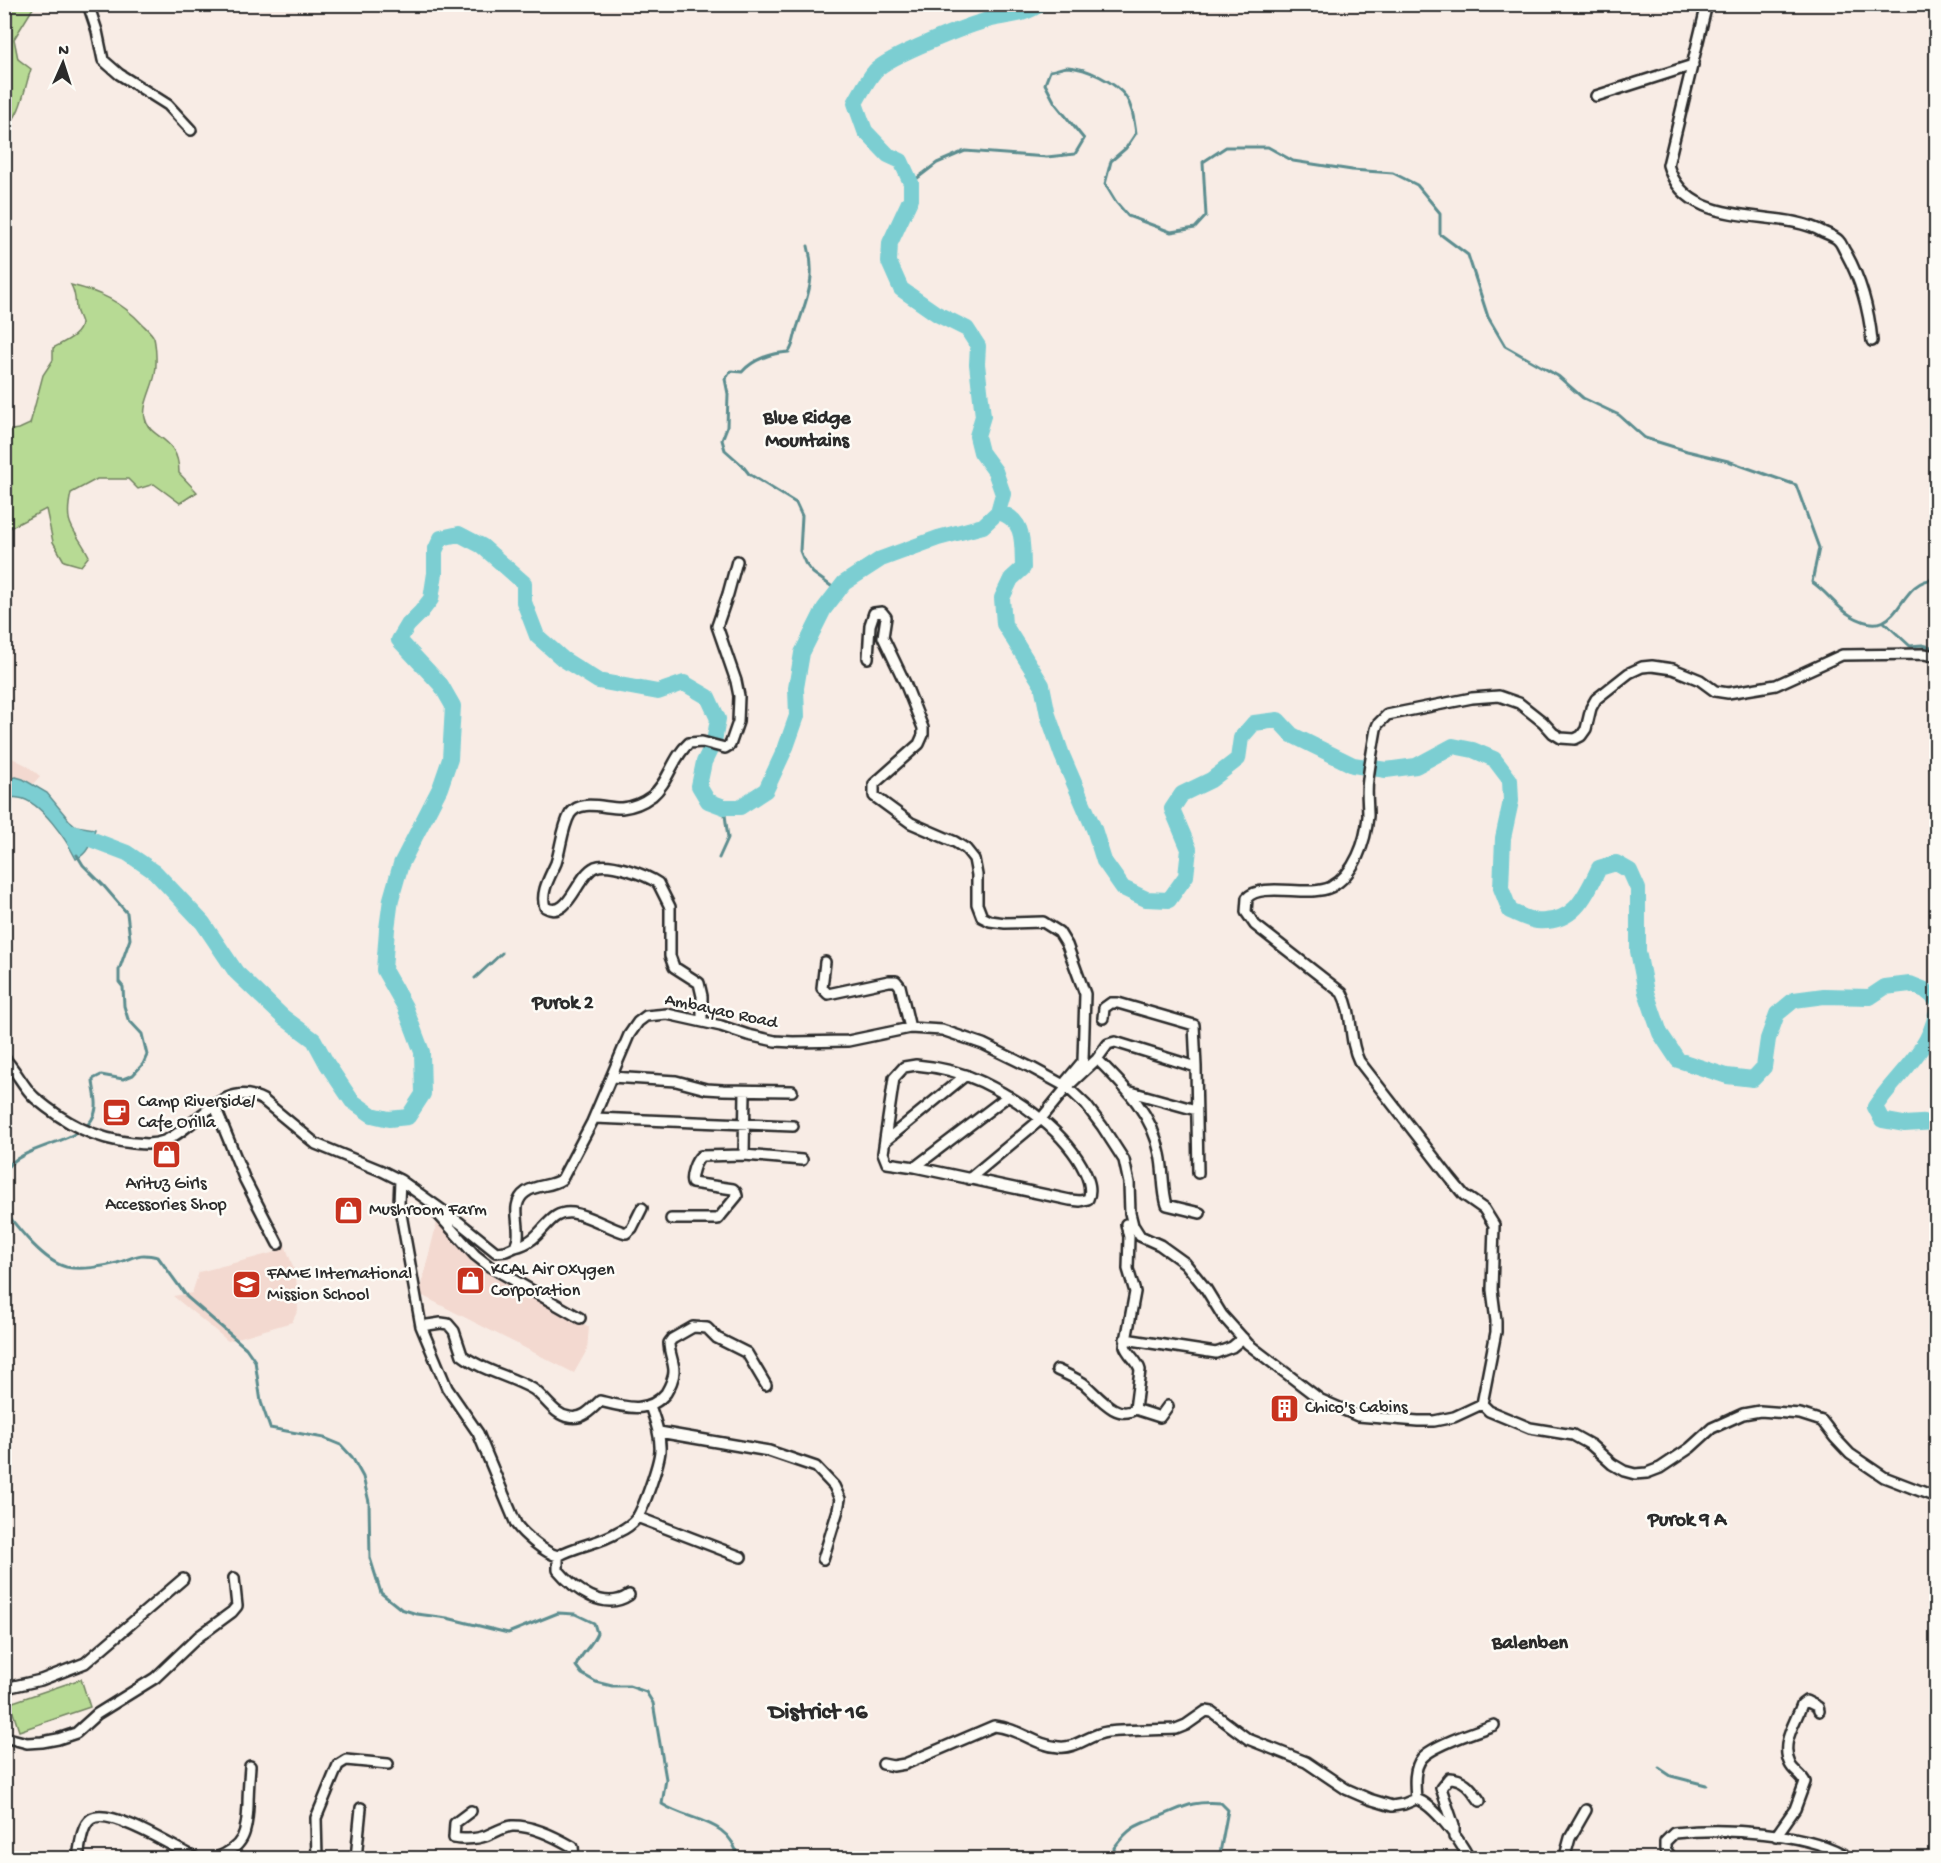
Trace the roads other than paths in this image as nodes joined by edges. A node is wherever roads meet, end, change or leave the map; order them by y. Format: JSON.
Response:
{"nodes":[{"id":1,"x":88,"y":4,"type":"edge"},
{"id":2,"x":1707,"y":4,"type":"edge"},
{"id":3,"x":1693,"y":65,"type":"junction"},
{"id":4,"x":1596,"y":96,"type":"dead end"},
{"id":5,"x":191,"y":130,"type":"dead end"},
{"id":6,"x":1872,"y":340,"type":"dead end"},
{"id":7,"x":737,"y":561,"type":"dead end"},
{"id":8,"x":1936,"y":656,"type":"edge"},
{"id":9,"x":868,"y":658,"type":"dead end"},
{"id":10,"x":825,"y":962,"type":"dead end"},
{"id":11,"x":1103,"y":1018,"type":"dead end"},
{"id":12,"x":702,"y":1021,"type":"junction"},
{"id":13,"x":910,"y":1028,"type":"junction"},
{"id":14,"x":4,"y":1058,"type":"edge"},
{"id":15,"x":1097,"y":1059,"type":"junction"},
{"id":16,"x":1196,"y":1067,"type":"junction"},
{"id":17,"x":966,"y":1075,"type":"junction"},
{"id":18,"x":611,"y":1077,"type":"junction"},
{"id":19,"x":1065,"y":1086,"type":"junction"},
{"id":20,"x":746,"y":1090,"type":"junction"},
{"id":21,"x":792,"y":1091,"type":"dead end"},
{"id":22,"x":1131,"y":1092,"type":"junction"},
{"id":23,"x":1008,"y":1096,"type":"junction"},
{"id":24,"x":214,"y":1104,"type":"junction"},
{"id":25,"x":1196,"y":1110,"type":"junction"},
{"id":26,"x":594,"y":1118,"type":"junction"},
{"id":27,"x":1040,"y":1120,"type":"junction"},
{"id":28,"x":745,"y":1123,"type":"junction"},
{"id":29,"x":793,"y":1126,"type":"dead end"},
{"id":30,"x":885,"y":1141,"type":"junction"},
{"id":31,"x":744,"y":1155,"type":"junction"},
{"id":32,"x":802,"y":1160,"type":"dead end"},
{"id":33,"x":915,"y":1167,"type":"junction"},
{"id":34,"x":1198,"y":1173,"type":"dead end"},
{"id":35,"x":969,"y":1179,"type":"junction"},
{"id":36,"x":400,"y":1180,"type":"junction"},
{"id":37,"x":436,"y":1206,"type":"junction"},
{"id":38,"x":642,"y":1208,"type":"dead end"},
{"id":39,"x":1200,"y":1214,"type":"dead end"},
{"id":40,"x":671,"y":1219,"type":"dead end"},
{"id":41,"x":1126,"y":1224,"type":"dead end"},
{"id":42,"x":278,"y":1244,"type":"dead end"},
{"id":43,"x":515,"y":1247,"type":"junction"},
{"id":44,"x":580,"y":1318,"type":"dead end"},
{"id":45,"x":421,"y":1326,"type":"junction"},
{"id":46,"x":1243,"y":1338,"type":"junction"},
{"id":47,"x":1125,"y":1340,"type":"junction"},
{"id":48,"x":1057,"y":1370,"type":"dead end"},
{"id":49,"x":766,"y":1385,"type":"dead end"},
{"id":50,"x":1482,"y":1404,"type":"junction"},
{"id":51,"x":650,"y":1406,"type":"junction"},
{"id":52,"x":1168,"y":1406,"type":"dead end"},
{"id":53,"x":1135,"y":1408,"type":"junction"},
{"id":54,"x":658,"y":1432,"type":"junction"},
{"id":55,"x":1936,"y":1497,"type":"edge"},
{"id":56,"x":637,"y":1517,"type":"junction"},
{"id":57,"x":558,"y":1556,"type":"junction"},
{"id":58,"x":741,"y":1557,"type":"dead end"},
{"id":59,"x":823,"y":1559,"type":"dead end"},
{"id":60,"x":234,"y":1578,"type":"dead end"},
{"id":61,"x":183,"y":1580,"type":"dead end"},
{"id":62,"x":629,"y":1595,"type":"dead end"},
{"id":63,"x":4,"y":1686,"type":"edge"},
{"id":64,"x":1819,"y":1711,"type":"dead end"},
{"id":65,"x":1494,"y":1725,"type":"dead end"},
{"id":66,"x":4,"y":1737,"type":"edge"},
{"id":67,"x":388,"y":1764,"type":"dead end"},
{"id":68,"x":883,"y":1764,"type":"dead end"},
{"id":69,"x":250,"y":1766,"type":"dead end"},
{"id":70,"x":1416,"y":1799,"type":"junction"},
{"id":71,"x":1480,"y":1801,"type":"dead end"},
{"id":72,"x":362,"y":1808,"type":"dead end"},
{"id":73,"x":1586,"y":1810,"type":"dead end"},
{"id":74,"x":471,"y":1811,"type":"dead end"},
{"id":75,"x":1776,"y":1836,"type":"junction"},
{"id":76,"x":1454,"y":1837,"type":"junction"},
{"id":77,"x":78,"y":1858,"type":"edge"},
{"id":78,"x":195,"y":1858,"type":"edge"},
{"id":79,"x":216,"y":1858,"type":"edge"},
{"id":80,"x":317,"y":1858,"type":"edge"},
{"id":81,"x":356,"y":1858,"type":"edge"},
{"id":82,"x":574,"y":1858,"type":"edge"},
{"id":83,"x":1469,"y":1858,"type":"edge"},
{"id":84,"x":1565,"y":1858,"type":"edge"},
{"id":85,"x":1672,"y":1858,"type":"edge"},
{"id":86,"x":1848,"y":1858,"type":"edge"}],
"edges":[{"from":1,"to":5,"type":"street"},
{"from":2,"to":3,"type":"street"},
{"from":3,"to":4,"type":"street"},
{"from":3,"to":6,"type":"street"},
{"from":7,"to":12,"type":"street"},
{"from":8,"to":50,"type":"street"},
{"from":9,"to":19,"type":"street"},
{"from":10,"to":13,"type":"street"},
{"from":11,"to":16,"type":"street"},
{"from":12,"to":13,"type":"street","name":"Ambayao Road"},
{"from":12,"to":18,"type":"street","name":"Ambayao Road"},
{"from":13,"to":19,"type":"street","name":"Ambayao Road"},
{"from":14,"to":24,"type":"street"},
{"from":15,"to":16,"type":"street"},
{"from":15,"to":19,"type":"street"},
{"from":15,"to":22,"type":"street"},
{"from":16,"to":25,"type":"street"},
{"from":17,"to":23,"type":"street"},
{"from":17,"to":30,"type":"street"},
{"from":17,"to":30,"type":"street"},
{"from":18,"to":20,"type":"street"},
{"from":18,"to":26,"type":"street","name":"Ambayao Road"},
{"from":19,"to":27,"type":"street"},
{"from":19,"to":46,"type":"street","name":"Ambayao Road"},
{"from":20,"to":21,"type":"street"},
{"from":20,"to":28,"type":"street"},
{"from":22,"to":25,"type":"street"},
{"from":22,"to":39,"type":"street"},
{"from":23,"to":27,"type":"street"},
{"from":23,"to":33,"type":"street"},
{"from":24,"to":36,"type":"street"},
{"from":24,"to":42,"type":"street"},
{"from":25,"to":34,"type":"street"},
{"from":26,"to":28,"type":"street"},
{"from":26,"to":43,"type":"street","name":"Ambayao Road"},
{"from":27,"to":35,"type":"street"},
{"from":27,"to":35,"type":"street"},
{"from":28,"to":29,"type":"street"},
{"from":28,"to":31,"type":"street"},
{"from":30,"to":33,"type":"street"},
{"from":31,"to":32,"type":"street"},
{"from":31,"to":40,"type":"street"},
{"from":33,"to":35,"type":"street"},
{"from":36,"to":37,"type":"street"},
{"from":36,"to":45,"type":"street"},
{"from":37,"to":43,"type":"street"},
{"from":37,"to":44,"type":"street"},
{"from":38,"to":43,"type":"street"},
{"from":41,"to":47,"type":"street"},
{"from":45,"to":51,"type":"street"},
{"from":45,"to":57,"type":"street"},
{"from":46,"to":47,"type":"street"},
{"from":46,"to":50,"type":"street","name":"Ambayao Road"},
{"from":47,"to":53,"type":"street"},
{"from":48,"to":53,"type":"street"},
{"from":49,"to":51,"type":"street"},
{"from":50,"to":55,"type":"street"},
{"from":51,"to":54,"type":"street"},
{"from":52,"to":53,"type":"street"},
{"from":54,"to":56,"type":"street"},
{"from":54,"to":59,"type":"street"},
{"from":56,"to":57,"type":"street"},
{"from":56,"to":58,"type":"street"},
{"from":57,"to":62,"type":"street"},
{"from":60,"to":66,"type":"street"},
{"from":61,"to":63,"type":"street"},
{"from":64,"to":75,"type":"street"},
{"from":65,"to":70,"type":"street"},
{"from":67,"to":80,"type":"street"},
{"from":68,"to":70,"type":"street"},
{"from":69,"to":79,"type":"street"},
{"from":70,"to":76,"type":"street"},
{"from":71,"to":76,"type":"street"},
{"from":72,"to":81,"type":"street"},
{"from":73,"to":84,"type":"street"},
{"from":74,"to":82,"type":"street"},
{"from":75,"to":85,"type":"street"},
{"from":75,"to":86,"type":"street"},
{"from":76,"to":83,"type":"street"},
{"from":77,"to":78,"type":"street"}]}
